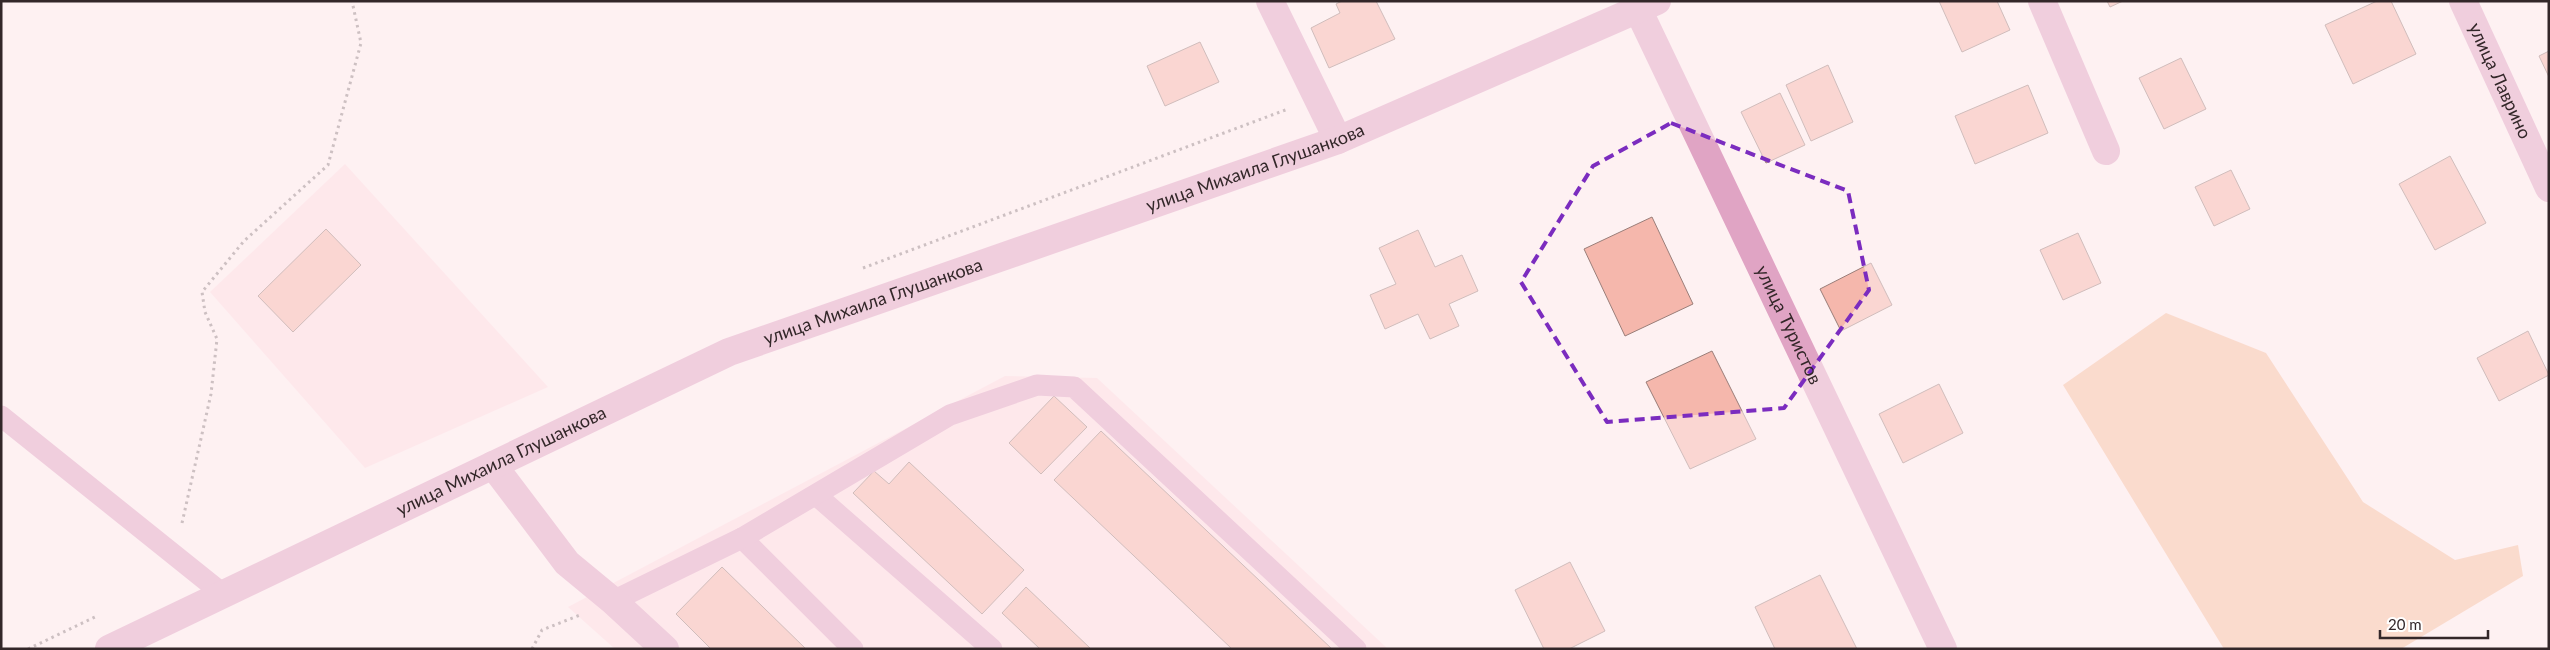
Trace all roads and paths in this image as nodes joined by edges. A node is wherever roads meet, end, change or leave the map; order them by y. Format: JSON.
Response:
{"nodes":[{"id":1,"x":352,"y":1,"type":"edge"},
{"id":2,"x":1270,"y":1,"type":"edge"},
{"id":3,"x":2042,"y":1,"type":"edge"},
{"id":4,"x":2463,"y":1,"type":"edge"},
{"id":5,"x":1643,"y":4,"type":"edge"},
{"id":6,"x":1338,"y":140,"type":"junction"},
{"id":7,"x":2106,"y":151,"type":"dead end"},
{"id":8,"x":2549,"y":188,"type":"edge"},
{"id":9,"x":1,"y":416,"type":"edge"},
{"id":10,"x":493,"y":465,"type":"junction"},
{"id":11,"x":816,"y":495,"type":"junction"},
{"id":12,"x":742,"y":538,"type":"junction"},
{"id":13,"x":175,"y":555,"type":"junction"},
{"id":14,"x":223,"y":594,"type":"junction"},
{"id":15,"x":613,"y":601,"type":"junction"},
{"id":16,"x":109,"y":649,"type":"edge"},
{"id":17,"x":532,"y":649,"type":"edge"},
{"id":18,"x":664,"y":649,"type":"edge"},
{"id":19,"x":853,"y":649,"type":"edge"},
{"id":20,"x":992,"y":649,"type":"edge"},
{"id":21,"x":1356,"y":649,"type":"edge"},
{"id":22,"x":1943,"y":649,"type":"edge"}],
"edges":[{"from":1,"to":13,"type":"path"},
{"from":2,"to":6,"type":"street"},
{"from":3,"to":7,"type":"street"},
{"from":4,"to":8,"type":"street","name":"улица Лаврино"},
{"from":5,"to":6,"type":"street","name":"улица Михаила Глушанкова"},
{"from":5,"to":22,"type":"street","name":"улица Туристов"},
{"from":6,"to":10,"type":"street","name":"улица Михаила Глушанкова"},
{"from":9,"to":13,"type":"lane"},
{"from":10,"to":14,"type":"street","name":"улица Михаила Глушанкова"},
{"from":10,"to":15,"type":"street"},
{"from":11,"to":12,"type":"lane"},
{"from":11,"to":20,"type":"lane"},
{"from":11,"to":21,"type":"lane"},
{"from":12,"to":15,"type":"lane"},
{"from":12,"to":19,"type":"lane"},
{"from":13,"to":14,"type":"lane"},
{"from":14,"to":16,"type":"street","name":"улица Михаила Глушанкова"},
{"from":15,"to":17,"type":"path"},
{"from":15,"to":18,"type":"street"}]}
